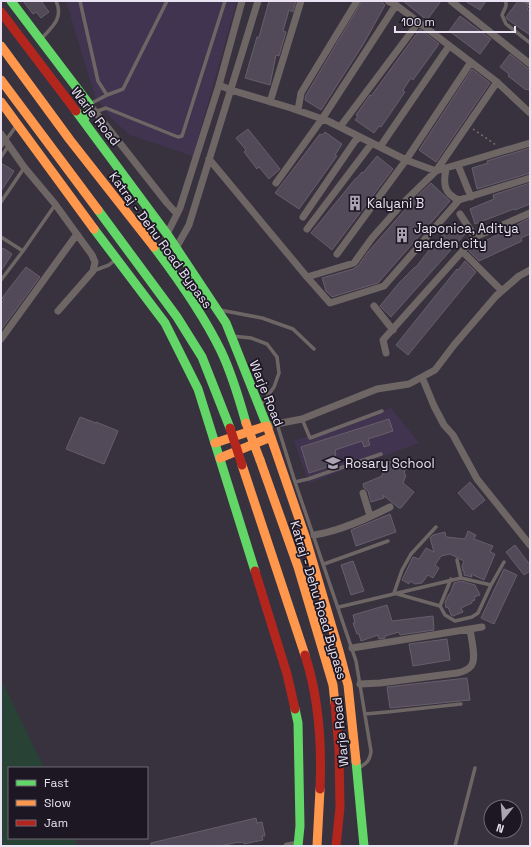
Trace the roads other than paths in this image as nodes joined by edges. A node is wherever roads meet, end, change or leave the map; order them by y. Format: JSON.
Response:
{"nodes":[{"id":1,"x":11,"y":1,"type":"edge"},
{"id":2,"x":56,"y":1,"type":"edge"},
{"id":3,"x":80,"y":1,"type":"edge"},
{"id":4,"x":167,"y":1,"type":"edge"},
{"id":5,"x":226,"y":1,"type":"edge"},
{"id":6,"x":242,"y":1,"type":"edge"},
{"id":7,"x":258,"y":1,"type":"edge"},
{"id":8,"x":301,"y":1,"type":"edge"},
{"id":9,"x":357,"y":1,"type":"edge"},
{"id":10,"x":388,"y":1,"type":"edge"},
{"id":11,"x":451,"y":1,"type":"edge"},
{"id":12,"x":526,"y":1,"type":"edge"},
{"id":13,"x":507,"y":2,"type":"edge"},
{"id":14,"x":530,"y":4,"type":"edge"},
{"id":15,"x":396,"y":6,"type":"junction"},
{"id":16,"x":1,"y":12,"type":"edge"},
{"id":17,"x":418,"y":23,"type":"junction"},
{"id":18,"x":40,"y":40,"type":"junction"},
{"id":19,"x":530,"y":43,"type":"edge"},
{"id":20,"x":1,"y":46,"type":"edge"},
{"id":21,"x":449,"y":46,"type":"junction"},
{"id":22,"x":471,"y":62,"type":"junction"},
{"id":23,"x":530,"y":64,"type":"edge"},
{"id":24,"x":1,"y":80,"type":"edge"},
{"id":25,"x":497,"y":82,"type":"junction"},
{"id":26,"x":219,"y":85,"type":"junction"},
{"id":27,"x":230,"y":90,"type":"junction"},
{"id":28,"x":107,"y":95,"type":"junction"},
{"id":29,"x":1,"y":102,"type":"edge"},
{"id":30,"x":270,"y":102,"type":"junction"},
{"id":31,"x":89,"y":104,"type":"junction"},
{"id":32,"x":298,"y":110,"type":"junction"},
{"id":33,"x":95,"y":112,"type":"junction"},
{"id":34,"x":530,"y":113,"type":"edge"},
{"id":35,"x":322,"y":119,"type":"junction"},
{"id":36,"x":84,"y":121,"type":"junction"},
{"id":37,"x":18,"y":125,"type":"junction"},
{"id":38,"x":340,"y":127,"type":"junction"},
{"id":39,"x":1,"y":134,"type":"edge"},
{"id":40,"x":360,"y":137,"type":"junction"},
{"id":41,"x":372,"y":143,"type":"junction"},
{"id":42,"x":530,"y":143,"type":"edge"},
{"id":43,"x":5,"y":144,"type":"edge"},
{"id":44,"x":380,"y":147,"type":"junction"},
{"id":45,"x":1,"y":157,"type":"edge"},
{"id":46,"x":209,"y":159,"type":"junction"},
{"id":47,"x":406,"y":160,"type":"junction"},
{"id":48,"x":458,"y":166,"type":"junction"},
{"id":49,"x":24,"y":167,"type":"junction"},
{"id":50,"x":446,"y":168,"type":"junction"},
{"id":51,"x":436,"y":171,"type":"junction"},
{"id":52,"x":530,"y":178,"type":"edge"},
{"id":53,"x":276,"y":183,"type":"dead end"},
{"id":54,"x":471,"y":197,"type":"junction"},
{"id":55,"x":459,"y":200,"type":"junction"},
{"id":56,"x":1,"y":202,"type":"edge"},
{"id":57,"x":55,"y":204,"type":"junction"},
{"id":58,"x":530,"y":213,"type":"edge"},
{"id":59,"x":177,"y":214,"type":"junction"},
{"id":60,"x":460,"y":214,"type":"dead end"},
{"id":61,"x":303,"y":217,"type":"dead end"},
{"id":62,"x":307,"y":229,"type":"dead end"},
{"id":63,"x":77,"y":234,"type":"junction"},
{"id":64,"x":167,"y":234,"type":"junction"},
{"id":65,"x":1,"y":237,"type":"edge"},
{"id":66,"x":475,"y":237,"type":"junction"},
{"id":67,"x":176,"y":248,"type":"junction"},
{"id":68,"x":23,"y":251,"type":"junction"},
{"id":69,"x":462,"y":251,"type":"junction"},
{"id":70,"x":337,"y":254,"type":"dead end"},
{"id":71,"x":116,"y":259,"type":"junction"},
{"id":72,"x":530,"y":270,"type":"edge"},
{"id":73,"x":93,"y":271,"type":"junction"},
{"id":74,"x":307,"y":277,"type":"junction"},
{"id":75,"x":1,"y":280,"type":"edge"},
{"id":76,"x":502,"y":291,"type":"junction"},
{"id":77,"x":374,"y":306,"type":"dead end"},
{"id":78,"x":218,"y":310,"type":"junction"},
{"id":79,"x":58,"y":311,"type":"dead end"},
{"id":80,"x":393,"y":330,"type":"junction"},
{"id":81,"x":231,"y":336,"type":"junction"},
{"id":82,"x":1,"y":339,"type":"edge"},
{"id":83,"x":314,"y":349,"type":"dead end"},
{"id":84,"x":386,"y":353,"type":"dead end"},
{"id":85,"x":422,"y":378,"type":"junction"},
{"id":86,"x":259,"y":407,"type":"junction"},
{"id":87,"x":382,"y":411,"type":"dead end"},
{"id":88,"x":302,"y":419,"type":"junction"},
{"id":89,"x":277,"y":424,"type":"junction"},
{"id":90,"x":266,"y":426,"type":"junction"},
{"id":91,"x":271,"y":437,"type":"junction"},
{"id":92,"x":215,"y":443,"type":"junction"},
{"id":93,"x":381,"y":454,"type":"dead end"},
{"id":94,"x":220,"y":458,"type":"junction"},
{"id":95,"x":295,"y":482,"type":"junction"},
{"id":96,"x":363,"y":493,"type":"dead end"},
{"id":97,"x":390,"y":507,"type":"dead end"},
{"id":98,"x":370,"y":516,"type":"junction"},
{"id":99,"x":436,"y":527,"type":"dead end"},
{"id":100,"x":314,"y":535,"type":"junction"},
{"id":101,"x":388,"y":541,"type":"dead end"},
{"id":102,"x":530,"y":545,"type":"edge"},
{"id":103,"x":457,"y":560,"type":"dead end"},
{"id":104,"x":504,"y":562,"type":"dead end"},
{"id":105,"x":324,"y":564,"type":"junction"},
{"id":106,"x":461,"y":578,"type":"junction"},
{"id":107,"x":451,"y":579,"type":"junction"},
{"id":108,"x":491,"y":585,"type":"junction"},
{"id":109,"x":394,"y":593,"type":"junction"},
{"id":110,"x":440,"y":606,"type":"junction"},
{"id":111,"x":339,"y":607,"type":"junction"},
{"id":112,"x":482,"y":627,"type":"dead end"},
{"id":113,"x":470,"y":629,"type":"junction"},
{"id":114,"x":352,"y":648,"type":"junction"},
{"id":115,"x":360,"y":684,"type":"junction"},
{"id":116,"x":460,"y":704,"type":"dead end"},
{"id":117,"x":365,"y":714,"type":"junction"},
{"id":118,"x":475,"y":768,"type":"dead end"},
{"id":119,"x":357,"y":769,"type":"junction"},
{"id":120,"x":298,"y":845,"type":"edge"},
{"id":121,"x":287,"y":846,"type":"edge"},
{"id":122,"x":317,"y":846,"type":"edge"},
{"id":123,"x":336,"y":846,"type":"edge"},
{"id":124,"x":364,"y":846,"type":"edge"},
{"id":125,"x":455,"y":846,"type":"edge"}],
"edges":[{"from":1,"to":18,"type":"main road"},
{"from":2,"to":18,"type":"lane"},
{"from":3,"to":28,"type":"lane"},
{"from":4,"to":28,"type":"lane"},
{"from":5,"to":33,"type":"lane"},
{"from":6,"to":26,"type":"street"},
{"from":7,"to":27,"type":"street"},
{"from":8,"to":30,"type":"street"},
{"from":9,"to":32,"type":"street"},
{"from":10,"to":15,"type":"street"},
{"from":11,"to":23,"type":"street"},
{"from":12,"to":14,"type":"lane"},
{"from":13,"to":19,"type":"lane"},
{"from":15,"to":17,"type":"street"},
{"from":15,"to":35,"type":"street"},
{"from":16,"to":36,"type":"main road","name":"Warje Road"},
{"from":17,"to":21,"type":"street"},
{"from":17,"to":38,"type":"street"},
{"from":18,"to":31,"type":"main road"},
{"from":20,"to":123,"type":"main road","name":"Katraj - Dehu Road Bypass","bridge":true},
{"from":21,"to":22,"type":"street"},
{"from":21,"to":44,"type":"street"},
{"from":22,"to":25,"type":"street"},
{"from":22,"to":47,"type":"street"},
{"from":24,"to":122,"type":"main road","bridge":true},
{"from":25,"to":34,"type":"street"},
{"from":25,"to":51,"type":"street"},
{"from":26,"to":27,"type":"street"},
{"from":26,"to":59,"type":"street"},
{"from":27,"to":30,"type":"street"},
{"from":27,"to":46,"type":"street"},
{"from":28,"to":31,"type":"lane"},
{"from":29,"to":37,"type":"main road"},
{"from":30,"to":32,"type":"street"},
{"from":31,"to":33,"type":"street"},
{"from":31,"to":36,"type":"main road"},
{"from":32,"to":35,"type":"street"},
{"from":33,"to":59,"type":"street"},
{"from":35,"to":38,"type":"street"},
{"from":35,"to":53,"type":"street"},
{"from":36,"to":64,"type":"main road","name":"Warje Road"},
{"from":37,"to":43,"type":"lane"},
{"from":37,"to":71,"type":"main road"},
{"from":38,"to":40,"type":"street"},
{"from":39,"to":43,"type":"street"},
{"from":40,"to":41,"type":"street"},
{"from":40,"to":61,"type":"street"},
{"from":41,"to":44,"type":"street"},
{"from":41,"to":62,"type":"street"},
{"from":42,"to":48,"type":"street"},
{"from":43,"to":45,"type":"lane"},
{"from":43,"to":49,"type":"street"},
{"from":44,"to":47,"type":"street"},
{"from":46,"to":67,"type":"street"},
{"from":46,"to":74,"type":"street"},
{"from":47,"to":51,"type":"street"},
{"from":47,"to":70,"type":"street"},
{"from":48,"to":50,"type":"street"},
{"from":48,"to":54,"type":"street"},
{"from":49,"to":56,"type":"lane"},
{"from":49,"to":57,"type":"street"},
{"from":50,"to":51,"type":"street"},
{"from":50,"to":55,"type":"street"},
{"from":51,"to":74,"type":"street"},
{"from":52,"to":54,"type":"street"},
{"from":54,"to":55,"type":"street"},
{"from":55,"to":74,"type":"street"},
{"from":57,"to":63,"type":"street"},
{"from":57,"to":68,"type":"lane"},
{"from":58,"to":66,"type":"street"},
{"from":59,"to":64,"type":"street"},
{"from":60,"to":66,"type":"street"},
{"from":63,"to":73,"type":"street"},
{"from":63,"to":82,"type":"street"},
{"from":64,"to":67,"type":"main road","name":"Warje Road"},
{"from":65,"to":68,"type":"lane"},
{"from":66,"to":69,"type":"street"},
{"from":67,"to":78,"type":"main road","name":"Warje Road"},
{"from":68,"to":75,"type":"lane"},
{"from":69,"to":76,"type":"street"},
{"from":69,"to":80,"type":"street"},
{"from":71,"to":73,"type":"lane"},
{"from":71,"to":92,"type":"main road"},
{"from":72,"to":76,"type":"street"},
{"from":73,"to":79,"type":"street"},
{"from":76,"to":85,"type":"street"},
{"from":77,"to":80,"type":"street"},
{"from":78,"to":81,"type":"main road","name":"Warje Road"},
{"from":78,"to":83,"type":"lane"},
{"from":80,"to":84,"type":"street"},
{"from":81,"to":86,"type":"main road","name":"Warje Road"},
{"from":81,"to":86,"type":"lane"},
{"from":85,"to":88,"type":"street"},
{"from":85,"to":102,"type":"street"},
{"from":86,"to":90,"type":"main road","name":"Warje Road"},
{"from":87,"to":88,"type":"lane"},
{"from":88,"to":89,"type":"street"},
{"from":89,"to":90,"type":"street"},
{"from":89,"to":95,"type":"lane"},
{"from":90,"to":91,"type":"main road","name":"Warje Road"},
{"from":90,"to":92,"type":"main road"},
{"from":91,"to":94,"type":"main road"},
{"from":91,"to":119,"type":"main road","name":"Warje Road"},
{"from":92,"to":94,"type":"main road"},
{"from":93,"to":95,"type":"lane"},
{"from":94,"to":120,"type":"main road"},
{"from":95,"to":100,"type":"lane"},
{"from":96,"to":98,"type":"street"},
{"from":97,"to":98,"type":"street"},
{"from":98,"to":100,"type":"street"},
{"from":99,"to":109,"type":"lane"},
{"from":100,"to":105,"type":"lane"},
{"from":101,"to":105,"type":"lane"},
{"from":103,"to":106,"type":"lane"},
{"from":104,"to":108,"type":"lane"},
{"from":105,"to":111,"type":"lane"},
{"from":106,"to":107,"type":"lane"},
{"from":106,"to":108,"type":"lane"},
{"from":107,"to":109,"type":"lane"},
{"from":107,"to":110,"type":"lane"},
{"from":108,"to":110,"type":"lane"},
{"from":109,"to":110,"type":"lane"},
{"from":109,"to":111,"type":"lane"},
{"from":111,"to":114,"type":"lane"},
{"from":112,"to":113,"type":"street"},
{"from":113,"to":114,"type":"street"},
{"from":113,"to":115,"type":"street"},
{"from":114,"to":115,"type":"lane"},
{"from":115,"to":117,"type":"lane"},
{"from":116,"to":117,"type":"lane"},
{"from":117,"to":119,"type":"lane"},
{"from":118,"to":125,"type":"lane"},
{"from":119,"to":124,"type":"main road","name":"Warje Road"},
{"from":120,"to":121,"type":"street"}]}
